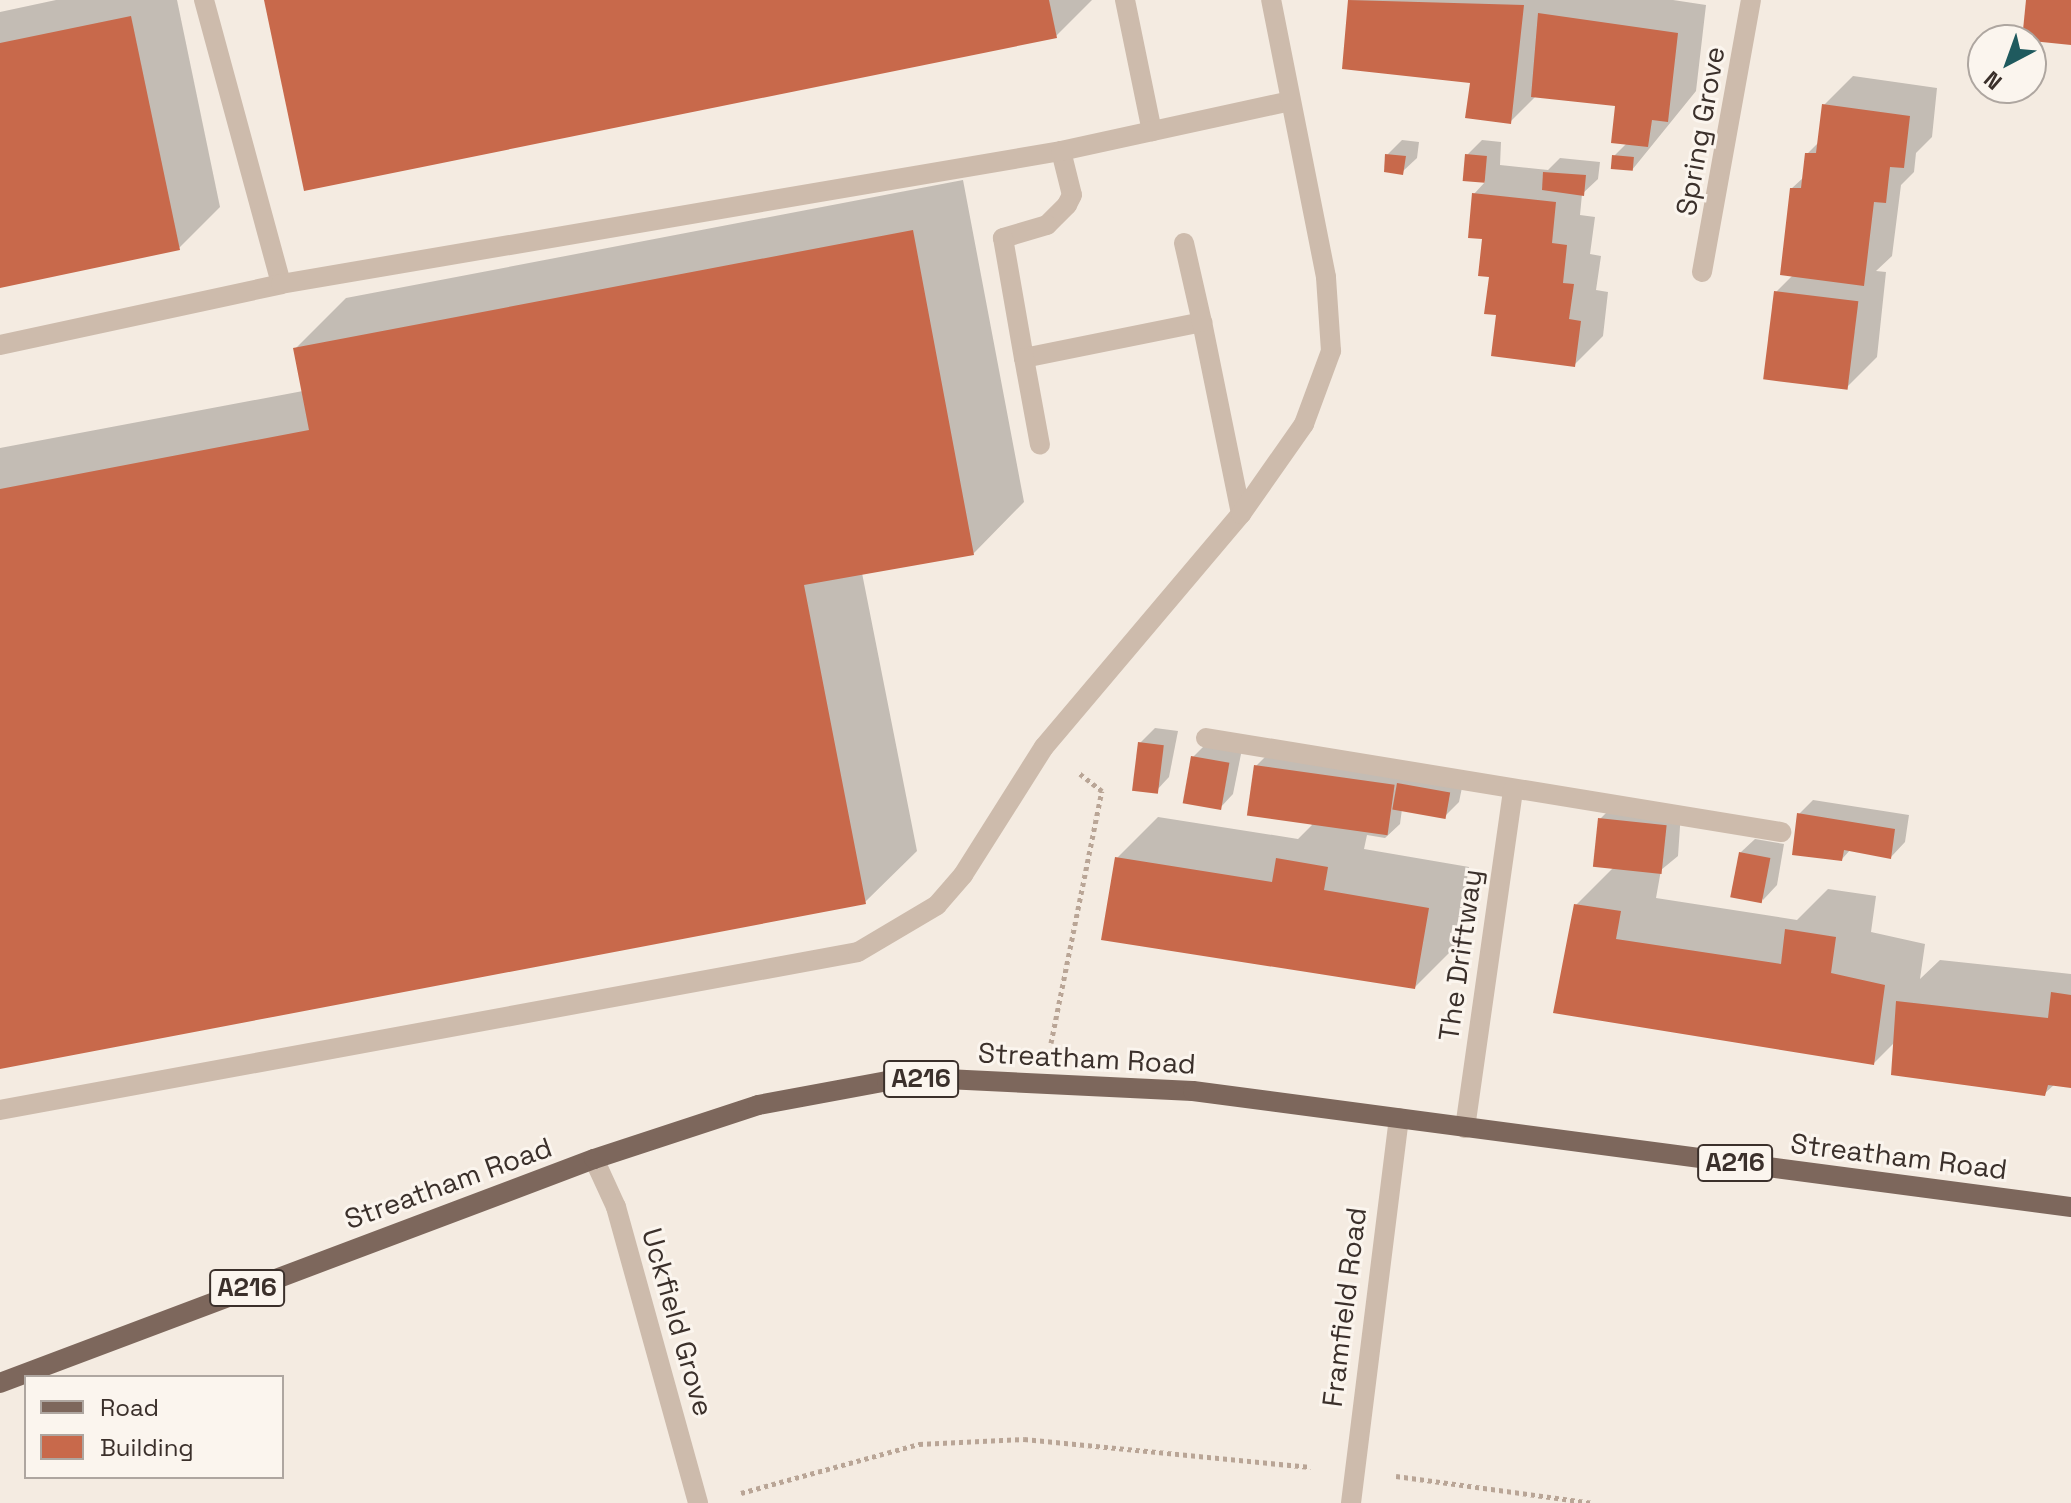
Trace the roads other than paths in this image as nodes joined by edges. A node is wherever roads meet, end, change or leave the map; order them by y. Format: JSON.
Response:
{"nodes":[{"id":1,"x":204,"y":0,"type":"edge"},
{"id":2,"x":1125,"y":0,"type":"edge"},
{"id":3,"x":1271,"y":0,"type":"edge"},
{"id":4,"x":1751,"y":0,"type":"edge"},
{"id":5,"x":1290,"y":101,"type":"junction"},
{"id":6,"x":1152,"y":131,"type":"junction"},
{"id":7,"x":1061,"y":151,"type":"junction"},
{"id":8,"x":1184,"y":243,"type":"dead end"},
{"id":9,"x":1702,"y":272,"type":"dead end"},
{"id":10,"x":281,"y":284,"type":"junction"},
{"id":11,"x":1202,"y":322,"type":"junction"},
{"id":12,"x":0,"y":345,"type":"edge"},
{"id":13,"x":1024,"y":358,"type":"junction"},
{"id":14,"x":1040,"y":445,"type":"dead end"},
{"id":15,"x":1241,"y":514,"type":"junction"},
{"id":16,"x":1206,"y":738,"type":"dead end"},
{"id":17,"x":1513,"y":789,"type":"junction"},
{"id":18,"x":1781,"y":832,"type":"dead end"},
{"id":19,"x":0,"y":1110,"type":"edge"},
{"id":20,"x":1399,"y":1118,"type":"junction"},
{"id":21,"x":1465,"y":1128,"type":"junction"},
{"id":22,"x":594,"y":1159,"type":"junction"},
{"id":23,"x":2071,"y":1207,"type":"edge"},
{"id":24,"x":0,"y":1383,"type":"edge"},
{"id":25,"x":698,"y":1503,"type":"edge"},
{"id":26,"x":1351,"y":1503,"type":"edge"}],
"edges":[{"from":1,"to":10,"type":"street"},
{"from":2,"to":6,"type":"street"},
{"from":3,"to":5,"type":"street"},
{"from":4,"to":9,"type":"street","name":"Spring Grove"},
{"from":5,"to":6,"type":"street"},
{"from":5,"to":15,"type":"street"},
{"from":6,"to":7,"type":"street"},
{"from":7,"to":10,"type":"street"},
{"from":7,"to":13,"type":"street"},
{"from":8,"to":11,"type":"street"},
{"from":10,"to":12,"type":"street"},
{"from":11,"to":13,"type":"street"},
{"from":11,"to":15,"type":"street"},
{"from":13,"to":14,"type":"street"},
{"from":15,"to":19,"type":"street"},
{"from":16,"to":17,"type":"street"},
{"from":17,"to":18,"type":"street"},
{"from":17,"to":21,"type":"street","name":"The Driftway"},
{"from":20,"to":21,"type":"main road","name":"Streatham Road","number":"A216"},
{"from":20,"to":22,"type":"main road","name":"Streatham Road","number":"A216"},
{"from":20,"to":26,"type":"street","name":"Framfield Road"},
{"from":21,"to":23,"type":"main road","name":"Streatham Road","number":"A216"},
{"from":22,"to":24,"type":"main road","name":"Streatham Road","number":"A216"},
{"from":22,"to":25,"type":"street","name":"Uckfield Grove"}]}
